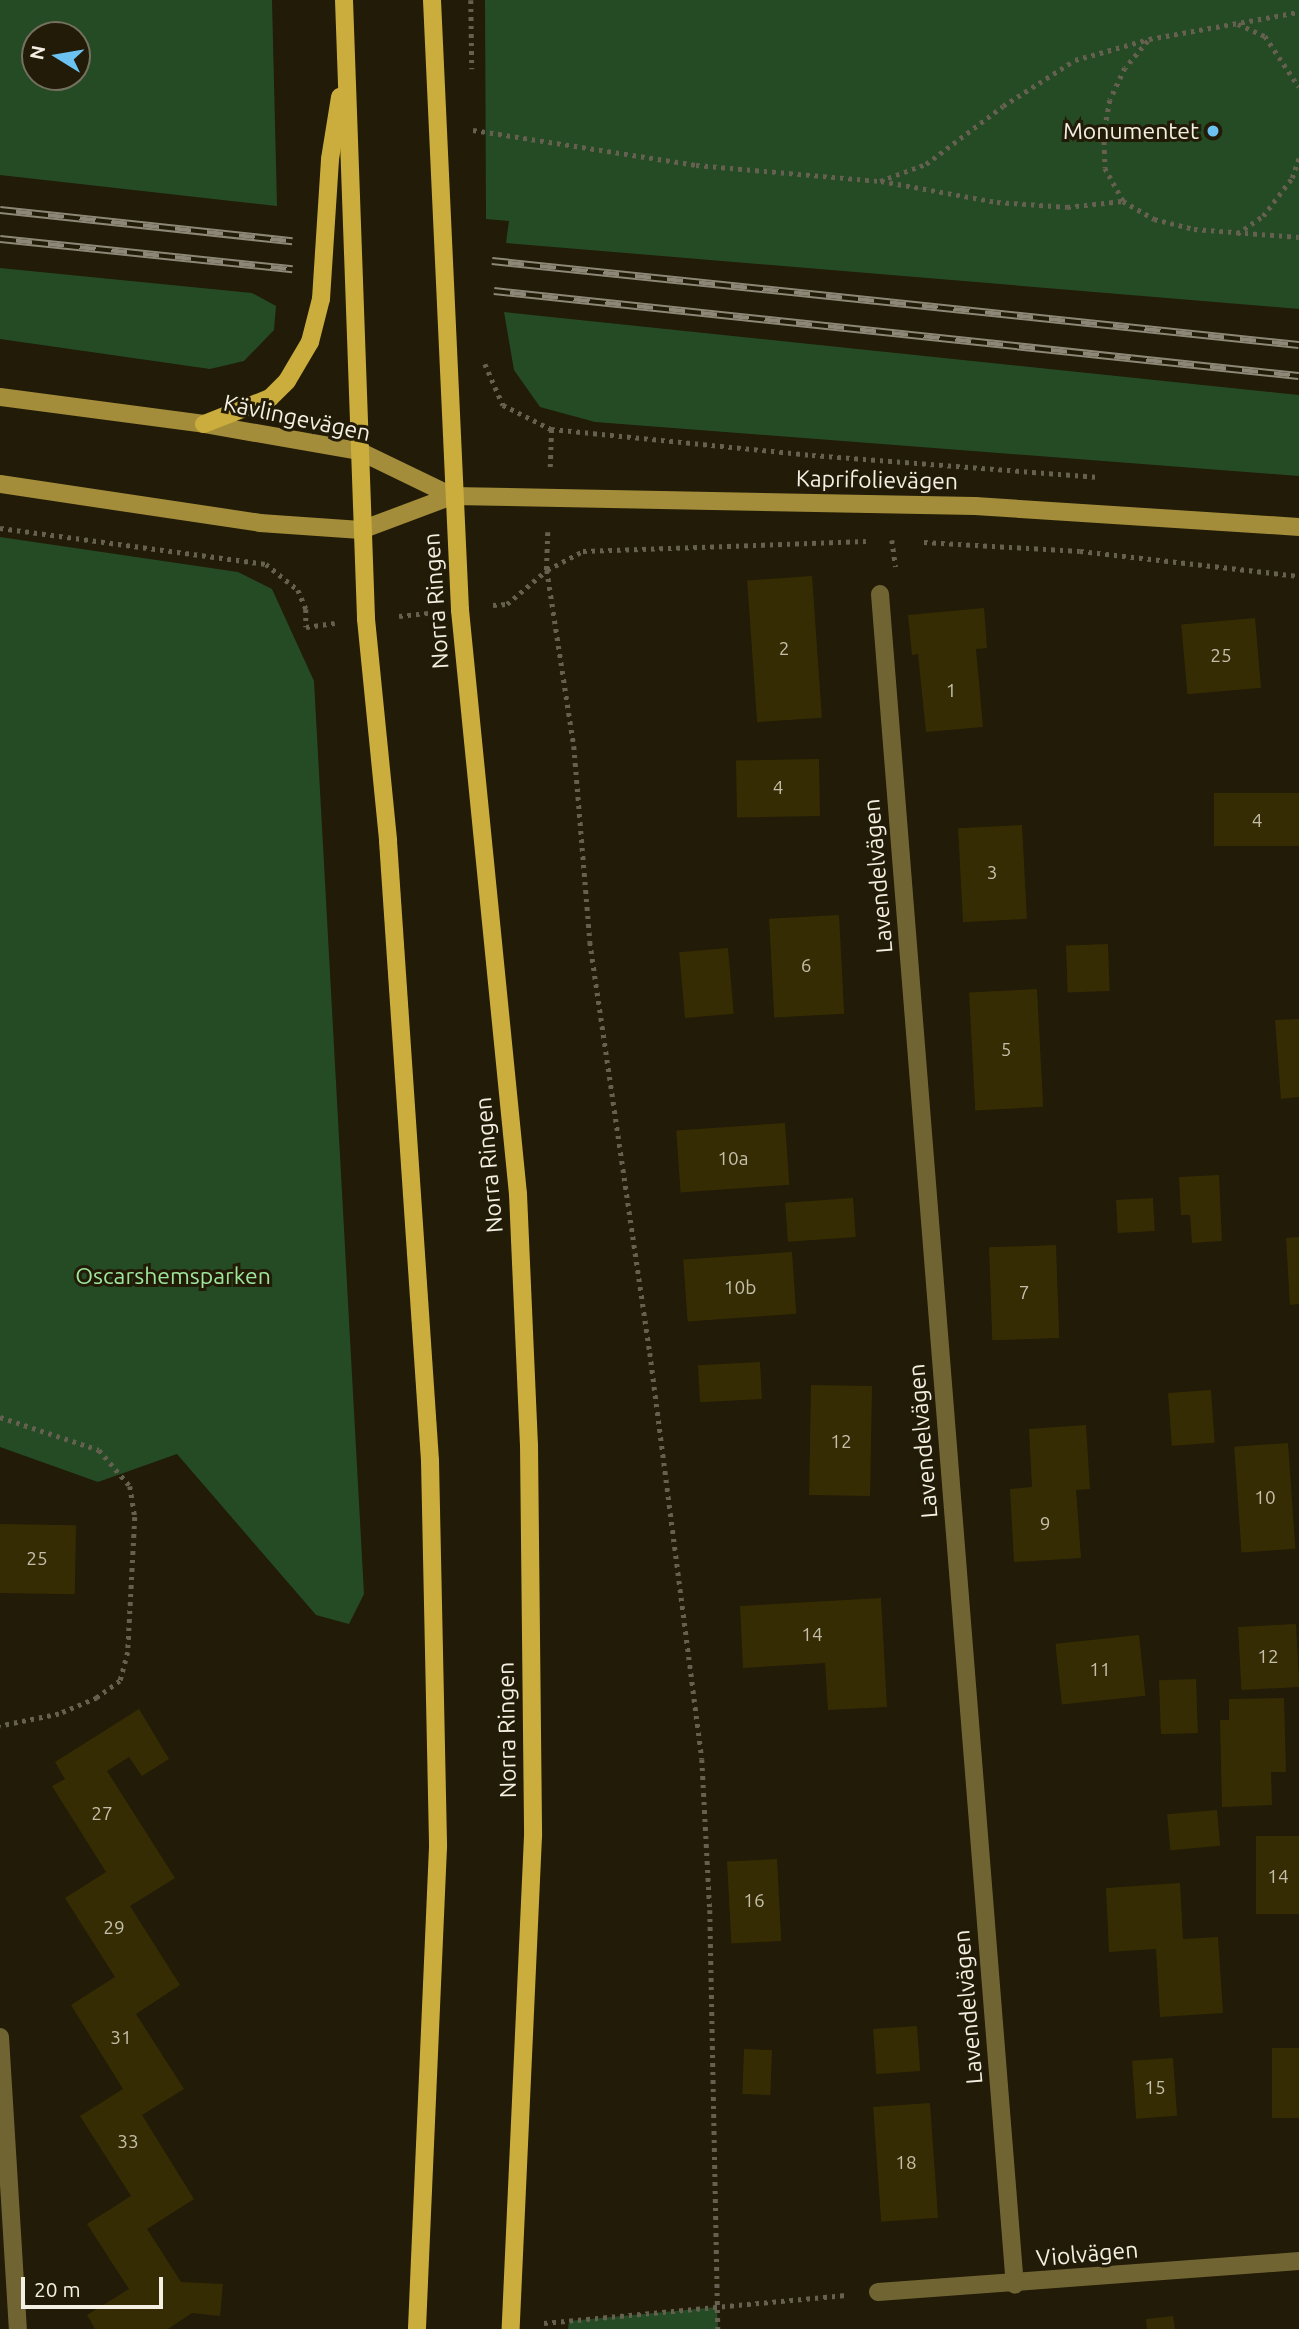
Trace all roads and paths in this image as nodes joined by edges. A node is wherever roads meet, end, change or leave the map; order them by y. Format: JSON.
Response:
{"nodes":[{"id":1,"x":344,"y":0,"type":"edge"},
{"id":2,"x":432,"y":0,"type":"edge"},
{"id":3,"x":1299,"y":12,"type":"edge"},
{"id":4,"x":1237,"y":23,"type":"junction"},
{"id":5,"x":1149,"y":39,"type":"junction"},
{"id":6,"x":347,"y":52,"type":"junction"},
{"id":7,"x":1299,"y":88,"type":"edge"},
{"id":8,"x":473,"y":143,"type":"dead end"},
{"id":9,"x":1299,"y":158,"type":"edge"},
{"id":10,"x":880,"y":181,"type":"junction"},
{"id":11,"x":1123,"y":201,"type":"junction"},
{"id":12,"x":1236,"y":235,"type":"junction"},
{"id":13,"x":1299,"y":237,"type":"edge"},
{"id":14,"x":484,"y":354,"type":"dead end"},
{"id":15,"x":0,"y":397,"type":"edge"},
{"id":16,"x":204,"y":424,"type":"junction"},
{"id":17,"x":359,"y":451,"type":"junction"},
{"id":18,"x":1104,"y":477,"type":"dead end"},
{"id":19,"x":0,"y":485,"type":"edge"},
{"id":20,"x":452,"y":496,"type":"junction"},
{"id":21,"x":1299,"y":527,"type":"edge"},
{"id":22,"x":0,"y":528,"type":"edge"},
{"id":23,"x":361,"y":530,"type":"junction"},
{"id":24,"x":905,"y":541,"type":"dead end"},
{"id":25,"x":918,"y":542,"type":"dead end"},
{"id":26,"x":547,"y":570,"type":"junction"},
{"id":27,"x":1299,"y":576,"type":"edge"},
{"id":28,"x":880,"y":594,"type":"dead end"},
{"id":29,"x":460,"y":610,"type":"junction"},
{"id":30,"x":366,"y":619,"type":"junction"},
{"id":31,"x":0,"y":1417,"type":"edge"},
{"id":32,"x":0,"y":1726,"type":"edge"},
{"id":33,"x":0,"y":2037,"type":"edge"},
{"id":34,"x":2,"y":2069,"type":"edge"},
{"id":35,"x":1299,"y":2261,"type":"edge"},
{"id":36,"x":1015,"y":2285,"type":"junction"},
{"id":37,"x":878,"y":2292,"type":"joint"},
{"id":38,"x":718,"y":2308,"type":"junction"},
{"id":39,"x":541,"y":2323,"type":"dead end"},
{"id":40,"x":18,"y":2329,"type":"edge"},
{"id":41,"x":417,"y":2329,"type":"edge"},
{"id":42,"x":511,"y":2329,"type":"edge"},
{"id":43,"x":718,"y":2329,"type":"edge"}],
"edges":[{"from":1,"to":6,"type":"main road"},
{"from":2,"to":20,"type":"main road","name":"Norra Ringen"},
{"from":3,"to":4,"type":"path"},
{"from":4,"to":5,"type":"path"},
{"from":4,"to":7,"type":"path"},
{"from":5,"to":10,"type":"path"},
{"from":5,"to":11,"type":"path"},
{"from":6,"to":16,"type":"main road"},
{"from":6,"to":17,"type":"main road"},
{"from":8,"to":10,"type":"path"},
{"from":9,"to":12,"type":"path"},
{"from":10,"to":11,"type":"path"},
{"from":11,"to":12,"type":"path"},
{"from":12,"to":13,"type":"path"},
{"from":14,"to":18,"type":"path"},
{"from":15,"to":16,"type":"main road","name":"Kävlingevägen"},
{"from":16,"to":17,"type":"main road","name":"Kävlingevägen"},
{"from":17,"to":20,"type":"main road","name":"Kävlingevägen"},
{"from":17,"to":23,"type":"main road"},
{"from":19,"to":23,"type":"main road"},
{"from":20,"to":21,"type":"main road","name":"Kaprifolievägen"},
{"from":20,"to":23,"type":"main road"},
{"from":20,"to":29,"type":"main road","name":"Norra Ringen"},
{"from":22,"to":30,"type":"path"},
{"from":23,"to":30,"type":"main road"},
{"from":24,"to":26,"type":"path"},
{"from":25,"to":27,"type":"path"},
{"from":26,"to":29,"type":"path"},
{"from":26,"to":38,"type":"path"},
{"from":28,"to":36,"type":"street","name":"Lavendelvägen"},
{"from":29,"to":30,"type":"path"},
{"from":29,"to":42,"type":"main road","name":"Norra Ringen"},
{"from":30,"to":41,"type":"main road"},
{"from":31,"to":32,"type":"path"},
{"from":33,"to":34,"type":"street"},
{"from":34,"to":40,"type":"street"},
{"from":35,"to":36,"type":"street","name":"Violvägen"},
{"from":36,"to":37,"type":"street","name":"Violvägen"},
{"from":37,"to":38,"type":"path"},
{"from":38,"to":39,"type":"path"},
{"from":38,"to":43,"type":"path"}]}
